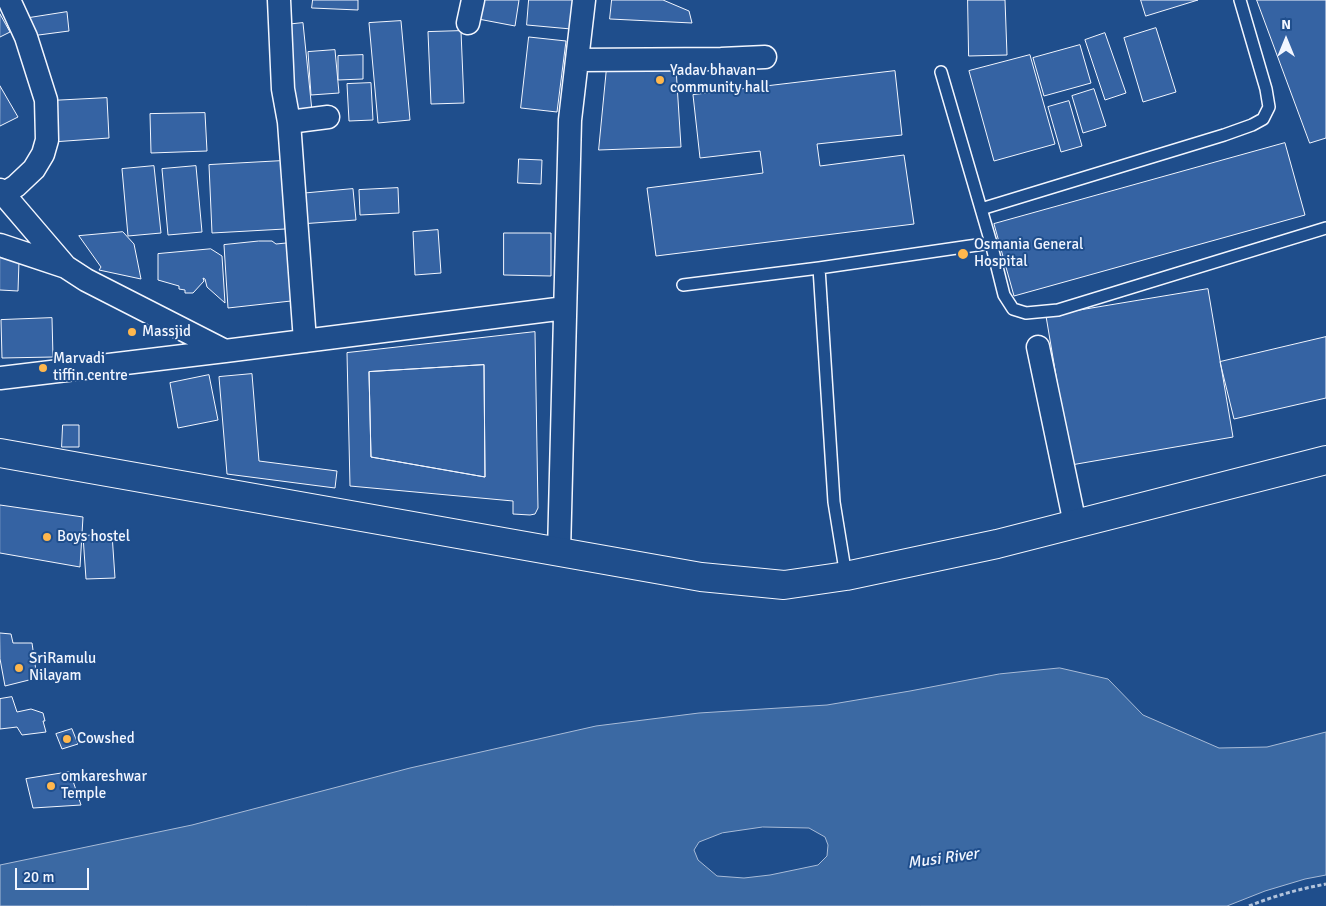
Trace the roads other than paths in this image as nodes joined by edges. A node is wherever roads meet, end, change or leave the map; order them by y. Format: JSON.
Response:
{"nodes":[{"id":1,"x":9,"y":0,"type":"edge"},
{"id":2,"x":279,"y":0,"type":"edge"},
{"id":3,"x":473,"y":0,"type":"edge"},
{"id":4,"x":584,"y":0,"type":"edge"},
{"id":5,"x":1240,"y":0,"type":"edge"},
{"id":6,"x":468,"y":22,"type":"dead end"},
{"id":7,"x":765,"y":57,"type":"dead end"},
{"id":8,"x":577,"y":60,"type":"junction"},
{"id":9,"x":941,"y":72,"type":"dead end"},
{"id":10,"x":328,"y":117,"type":"dead end"},
{"id":11,"x":289,"y":122,"type":"junction"},
{"id":12,"x":1,"y":193,"type":"edge"},
{"id":13,"x":981,"y":209,"type":"junction"},
{"id":14,"x":1326,"y":228,"type":"edge"},
{"id":15,"x":991,"y":243,"type":"junction"},
{"id":16,"x":0,"y":245,"type":"edge"},
{"id":17,"x":66,"y":267,"type":"junction"},
{"id":18,"x":819,"y":268,"type":"junction"},
{"id":19,"x":683,"y":285,"type":"dead end"},
{"id":20,"x":565,"y":308,"type":"junction"},
{"id":21,"x":305,"y":341,"type":"junction"},
{"id":22,"x":1038,"y":347,"type":"dead end"},
{"id":23,"x":225,"y":351,"type":"junction"},
{"id":24,"x":0,"y":378,"type":"edge"},
{"id":25,"x":0,"y":454,"type":"edge"},
{"id":26,"x":1326,"y":460,"type":"edge"},
{"id":27,"x":1075,"y":524,"type":"junction"},
{"id":28,"x":559,"y":552,"type":"junction"},
{"id":29,"x":846,"y":576,"type":"junction"}],
"edges":[{"from":1,"to":12,"type":"street"},
{"from":2,"to":11,"type":"street"},
{"from":3,"to":6,"type":"street"},
{"from":4,"to":8,"type":"street"},
{"from":5,"to":13,"type":"lane"},
{"from":7,"to":8,"type":"street"},
{"from":8,"to":20,"type":"street"},
{"from":9,"to":13,"type":"lane"},
{"from":10,"to":11,"type":"street"},
{"from":11,"to":21,"type":"street"},
{"from":12,"to":17,"type":"street"},
{"from":13,"to":15,"type":"lane"},
{"from":14,"to":15,"type":"lane"},
{"from":15,"to":18,"type":"lane"},
{"from":16,"to":17,"type":"street"},
{"from":17,"to":23,"type":"street"},
{"from":18,"to":19,"type":"lane"},
{"from":18,"to":29,"type":"lane"},
{"from":20,"to":21,"type":"street"},
{"from":20,"to":28,"type":"street"},
{"from":21,"to":23,"type":"street"},
{"from":22,"to":27,"type":"street"},
{"from":23,"to":24,"type":"street"},
{"from":25,"to":28,"type":"main road"},
{"from":26,"to":27,"type":"main road"},
{"from":27,"to":29,"type":"main road"},
{"from":28,"to":29,"type":"main road"}]}
